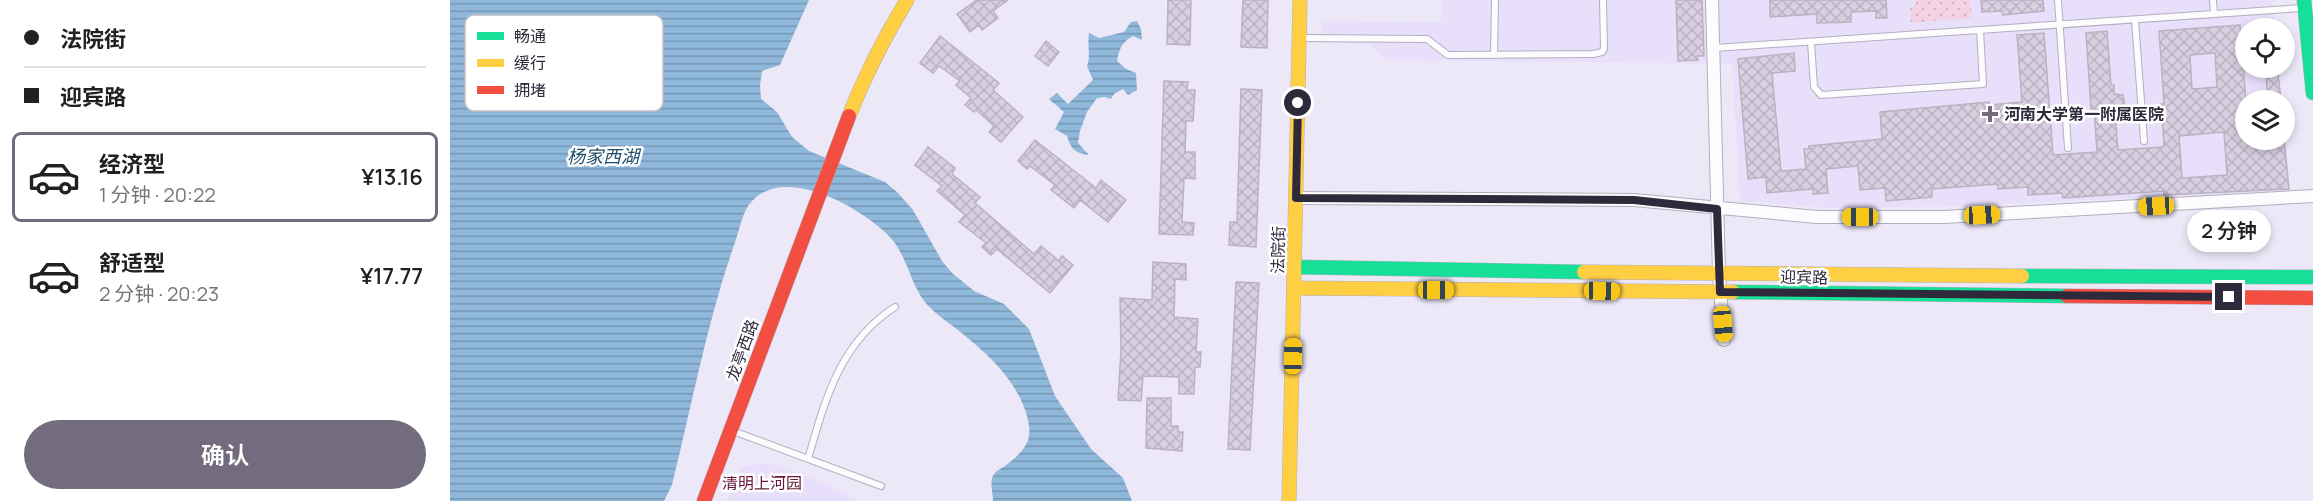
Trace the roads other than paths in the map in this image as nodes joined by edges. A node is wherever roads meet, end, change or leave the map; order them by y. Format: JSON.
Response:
{"nodes":[{"id":1,"x":907,"y":0,"type":"edge"},
{"id":2,"x":1300,"y":0,"type":"edge"},
{"id":3,"x":1495,"y":0,"type":"edge"},
{"id":4,"x":1603,"y":0,"type":"edge"},
{"id":5,"x":1712,"y":0,"type":"edge"},
{"id":6,"x":2058,"y":0,"type":"edge"},
{"id":7,"x":2213,"y":0,"type":"edge"},
{"id":8,"x":2304,"y":4,"type":"edge"},
{"id":9,"x":2214,"y":14,"type":"junction"},
{"id":10,"x":2135,"y":20,"type":"junction"},
{"id":11,"x":2060,"y":25,"type":"junction"},
{"id":12,"x":1980,"y":30,"type":"junction"},
{"id":13,"x":1299,"y":38,"type":"junction"},
{"id":14,"x":1812,"y":42,"type":"junction"},
{"id":15,"x":1713,"y":49,"type":"junction"},
{"id":16,"x":1494,"y":55,"type":"junction"},
{"id":17,"x":2313,"y":93,"type":"edge"},
{"id":18,"x":2144,"y":141,"type":"dead end"},
{"id":19,"x":2068,"y":147,"type":"dead end"},
{"id":20,"x":2313,"y":196,"type":"edge"},
{"id":21,"x":1296,"y":198,"type":"junction"},
{"id":22,"x":1717,"y":209,"type":"junction"},
{"id":23,"x":1295,"y":267,"type":"junction"},
{"id":24,"x":1719,"y":274,"type":"junction"},
{"id":25,"x":2313,"y":277,"type":"edge"},
{"id":26,"x":1294,"y":288,"type":"junction"},
{"id":27,"x":1720,"y":292,"type":"junction"},
{"id":28,"x":2313,"y":298,"type":"edge"},
{"id":29,"x":895,"y":307,"type":"dead end"},
{"id":30,"x":1724,"y":340,"type":"dead end"},
{"id":31,"x":730,"y":430,"type":"junction"},
{"id":32,"x":808,"y":459,"type":"junction"},
{"id":33,"x":881,"y":486,"type":"dead end"},
{"id":34,"x":704,"y":501,"type":"edge"},
{"id":35,"x":1289,"y":501,"type":"edge"}],
"edges":[{"from":1,"to":31,"type":"main road","name":"龙亭西路"},
{"from":2,"to":13,"type":"main road","name":"法院街"},
{"from":3,"to":16,"type":"lane"},
{"from":4,"to":16,"type":"lane"},
{"from":5,"to":15,"type":"street"},
{"from":6,"to":11,"type":"lane"},
{"from":7,"to":9,"type":"lane"},
{"from":8,"to":9,"type":"lane"},
{"from":8,"to":17,"type":"main road"},
{"from":9,"to":10,"type":"lane"},
{"from":10,"to":11,"type":"lane"},
{"from":10,"to":18,"type":"lane"},
{"from":11,"to":12,"type":"lane"},
{"from":11,"to":19,"type":"lane"},
{"from":12,"to":14,"type":"lane"},
{"from":12,"to":14,"type":"lane"},
{"from":13,"to":16,"type":"lane"},
{"from":13,"to":21,"type":"main road","name":"法院街"},
{"from":14,"to":15,"type":"lane"},
{"from":15,"to":22,"type":"street"},
{"from":20,"to":22,"type":"street"},
{"from":21,"to":22,"type":"street"},
{"from":21,"to":23,"type":"main road","name":"法院街"},
{"from":22,"to":24,"type":"street"},
{"from":23,"to":24,"type":"main road","name":"迎宾路"},
{"from":23,"to":26,"type":"main road","name":"法院街"},
{"from":24,"to":25,"type":"main road","name":"迎宾路"},
{"from":24,"to":27,"type":"street"},
{"from":26,"to":27,"type":"main road","name":"迎宾路"},
{"from":26,"to":35,"type":"main road","name":"法院街"},
{"from":27,"to":28,"type":"main road","name":"迎宾路"},
{"from":27,"to":30,"type":"street"},
{"from":29,"to":32,"type":"lane"},
{"from":31,"to":32,"type":"lane"},
{"from":31,"to":34,"type":"main road","name":"龙亭西路"},
{"from":32,"to":33,"type":"lane"}]}
